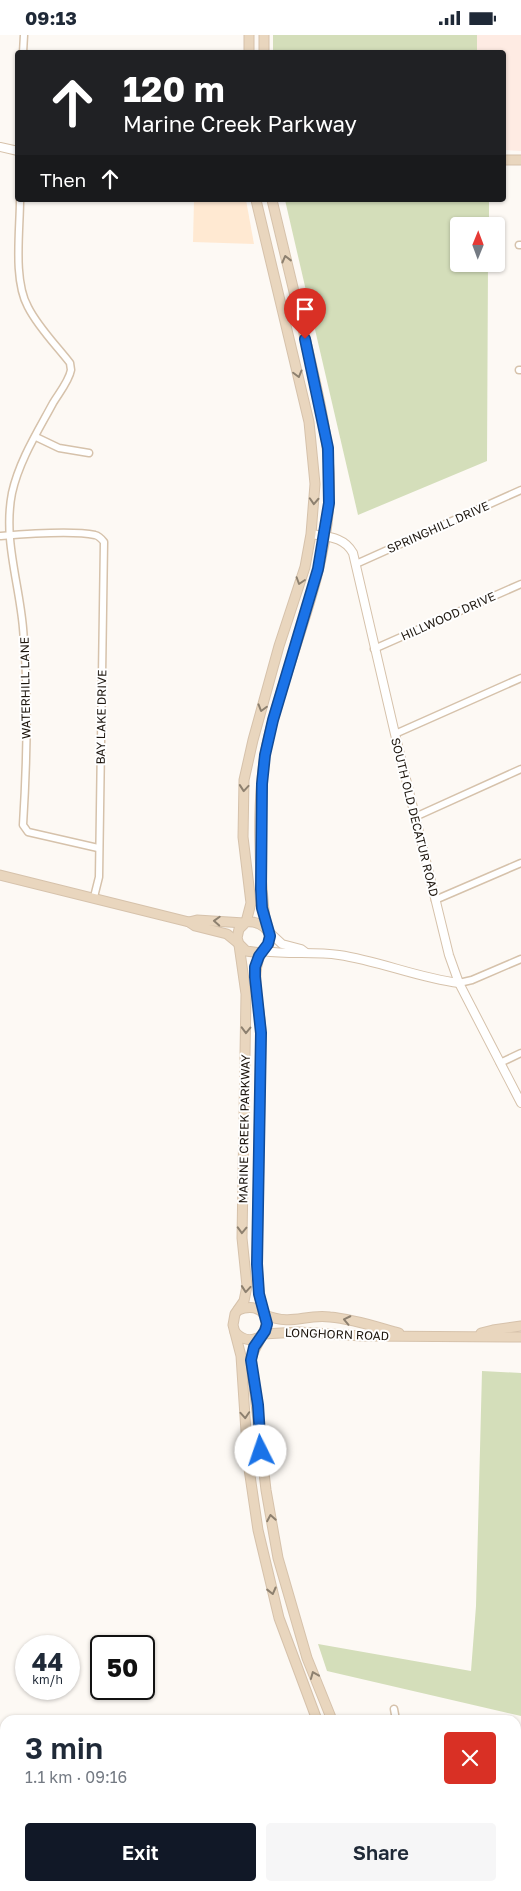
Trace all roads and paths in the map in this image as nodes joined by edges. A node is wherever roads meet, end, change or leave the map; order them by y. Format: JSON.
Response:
{"nodes":[{"id":1,"x":24,"y":35,"type":"edge"},
{"id":2,"x":249,"y":35,"type":"edge"},
{"id":3,"x":264,"y":35,"type":"edge"},
{"id":4,"x":23,"y":50,"type":"edge"},
{"id":5,"x":249,"y":50,"type":"edge"},
{"id":6,"x":264,"y":50,"type":"edge"},
{"id":7,"x":0,"y":147,"type":"edge"},
{"id":8,"x":15,"y":150,"type":"edge"},
{"id":9,"x":506,"y":160,"type":"edge"},
{"id":10,"x":521,"y":160,"type":"edge"},
{"id":11,"x":20,"y":202,"type":"edge"},
{"id":12,"x":256,"y":202,"type":"edge"},
{"id":13,"x":272,"y":202,"type":"edge"},
{"id":14,"x":302,"y":323,"type":"junction"},
{"id":15,"x":286,"y":327,"type":"junction"},
{"id":16,"x":36,"y":437,"type":"junction"},
{"id":17,"x":89,"y":453,"type":"dead end"},
{"id":18,"x":521,"y":490,"type":"edge"},
{"id":19,"x":311,"y":534,"type":"junction"},
{"id":20,"x":8,"y":535,"type":"junction"},
{"id":21,"x":0,"y":536,"type":"edge"},
{"id":22,"x":325,"y":536,"type":"junction"},
{"id":23,"x":356,"y":564,"type":"junction"},
{"id":24,"x":521,"y":584,"type":"edge"},
{"id":25,"x":374,"y":649,"type":"junction"},
{"id":26,"x":521,"y":678,"type":"edge"},
{"id":27,"x":394,"y":734,"type":"junction"},
{"id":28,"x":253,"y":740,"type":"junction"},
{"id":29,"x":267,"y":744,"type":"junction"},
{"id":30,"x":521,"y":769,"type":"edge"},
{"id":31,"x":414,"y":817,"type":"junction"},
{"id":32,"x":98,"y":847,"type":"junction"},
{"id":33,"x":521,"y":863,"type":"edge"},
{"id":34,"x":0,"y":875,"type":"edge"},
{"id":35,"x":94,"y":897,"type":"junction"},
{"id":36,"x":435,"y":900,"type":"junction"},
{"id":37,"x":190,"y":922,"type":"junction"},
{"id":38,"x":245,"y":922,"type":"junction"},
{"id":39,"x":268,"y":930,"type":"junction"},
{"id":40,"x":239,"y":944,"type":"junction"},
{"id":41,"x":262,"y":952,"type":"junction"},
{"id":42,"x":305,"y":952,"type":"junction"},
{"id":43,"x":521,"y":959,"type":"edge"},
{"id":44,"x":459,"y":983,"type":"junction"},
{"id":45,"x":521,"y":1053,"type":"edge"},
{"id":46,"x":500,"y":1063,"type":"junction"},
{"id":47,"x":521,"y":1103,"type":"edge"},
{"id":48,"x":238,"y":1311,"type":"junction"},
{"id":49,"x":264,"y":1314,"type":"junction"},
{"id":50,"x":521,"y":1326,"type":"edge"},
{"id":51,"x":235,"y":1331,"type":"junction"},
{"id":52,"x":262,"y":1335,"type":"junction"},
{"id":53,"x":412,"y":1336,"type":"junction"},
{"id":54,"x":471,"y":1336,"type":"junction"},
{"id":55,"x":521,"y":1337,"type":"edge"},
{"id":56,"x":394,"y":1709,"type":"dead end"},
{"id":57,"x":315,"y":1715,"type":"edge"},
{"id":58,"x":330,"y":1715,"type":"edge"},
{"id":59,"x":395,"y":1715,"type":"edge"}],
"edges":[{"from":1,"to":4,"type":"street"},
{"from":2,"to":5,"type":"main road"},
{"from":3,"to":6,"type":"main road"},
{"from":7,"to":8,"type":"street"},
{"from":9,"to":10,"type":"main road"},
{"from":11,"to":16,"type":"street","name":"WATERHILL LANE"},
{"from":12,"to":15,"type":"main road"},
{"from":14,"to":13,"type":"main road","one_way":true},
{"from":14,"to":15,"type":"main road"},
{"from":14,"to":22,"type":"main road"},
{"from":15,"to":19,"type":"main road","one_way":true},
{"from":16,"to":17,"type":"street"},
{"from":16,"to":20,"type":"street","name":"WATERHILL LANE"},
{"from":18,"to":23,"type":"street","name":"SPRINGHILL DRIVE"},
{"from":19,"to":22,"type":"street","name":"SOUTH OLD DECATUR ROAD"},
{"from":19,"to":28,"type":"main road","one_way":true},
{"from":20,"to":21,"type":"street"},
{"from":20,"to":32,"type":"street","name":"WATERHILL LANE"},
{"from":20,"to":32,"type":"street","name":"BAY LAKE DRIVE"},
{"from":22,"to":23,"type":"street","name":"SOUTH OLD DECATUR ROAD"},
{"from":22,"to":29,"type":"main road"},
{"from":23,"to":25,"type":"street","name":"SOUTH OLD DECATUR ROAD"},
{"from":24,"to":25,"type":"street","name":"HILLWOOD DRIVE"},
{"from":25,"to":27,"type":"street","name":"SOUTH OLD DECATUR ROAD"},
{"from":26,"to":27,"type":"street"},
{"from":27,"to":31,"type":"street","name":"SOUTH OLD DECATUR ROAD"},
{"from":28,"to":29,"type":"main road"},
{"from":28,"to":38,"type":"main road","one_way":true},
{"from":29,"to":39,"type":"main road"},
{"from":30,"to":31,"type":"street"},
{"from":31,"to":36,"type":"street","name":"SOUTH OLD DECATUR ROAD"},
{"from":32,"to":35,"type":"street","name":"BAY LAKE DRIVE"},
{"from":33,"to":36,"type":"street"},
{"from":34,"to":35,"type":"main road"},
{"from":35,"to":37,"type":"main road"},
{"from":36,"to":44,"type":"street","name":"SOUTH OLD DECATUR ROAD"},
{"from":38,"to":37,"type":"main road","one_way":true},
{"from":37,"to":40,"type":"main road"},
{"from":38,"to":39,"type":"main road"},
{"from":38,"to":40,"type":"main road"},
{"from":39,"to":41,"type":"main road"},
{"from":39,"to":42,"type":"street"},
{"from":40,"to":41,"type":"main road"},
{"from":40,"to":48,"type":"main road","name":"MARINE CREEK PARKWAY","one_way":true},
{"from":41,"to":42,"type":"street"},
{"from":41,"to":49,"type":"main road","name":"MARINE CREEK PARKWAY"},
{"from":42,"to":44,"type":"street"},
{"from":43,"to":44,"type":"street"},
{"from":44,"to":46,"type":"street","name":"SOUTH OLD DECATUR ROAD"},
{"from":45,"to":46,"type":"street"},
{"from":46,"to":47,"type":"street","name":"SOUTH OLD DECATUR ROAD"},
{"from":48,"to":49,"type":"main road"},
{"from":48,"to":51,"type":"main road"},
{"from":49,"to":52,"type":"main road"},
{"from":53,"to":49,"type":"main road","name":"LONGHORN ROAD","one_way":true},
{"from":50,"to":54,"type":"main road","name":"LONGHORN ROAD"},
{"from":51,"to":52,"type":"main road"},
{"from":51,"to":57,"type":"main road","one_way":true},
{"from":52,"to":53,"type":"main road","name":"LONGHORN ROAD"},
{"from":58,"to":52,"type":"main road","one_way":true},
{"from":53,"to":54,"type":"main road","name":"LONGHORN ROAD"},
{"from":54,"to":55,"type":"main road","name":"LONGHORN ROAD"},
{"from":56,"to":59,"type":"street"}]}
